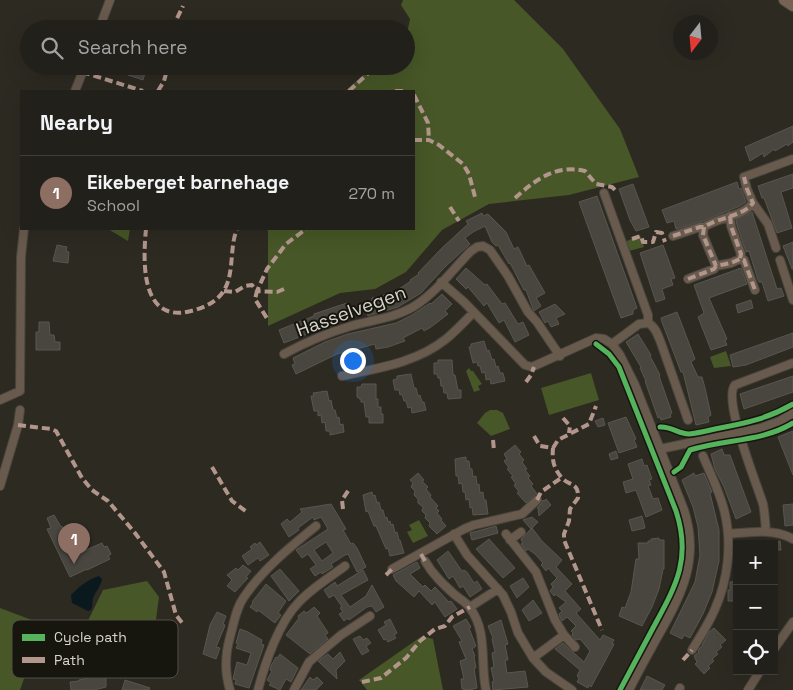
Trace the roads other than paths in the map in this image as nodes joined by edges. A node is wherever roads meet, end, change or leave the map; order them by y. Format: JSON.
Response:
{"nodes":[{"id":1,"x":110,"y":0,"type":"edge"},
{"id":2,"x":784,"y":0,"type":"edge"},
{"id":3,"x":793,"y":6,"type":"edge"},
{"id":4,"x":102,"y":20,"type":"edge"},
{"id":5,"x":81,"y":75,"type":"edge"},
{"id":6,"x":75,"y":90,"type":"edge"},
{"id":7,"x":793,"y":159,"type":"edge"},
{"id":8,"x":604,"y":193,"type":"dead end"},
{"id":9,"x":753,"y":203,"type":"junction"},
{"id":10,"x":730,"y":216,"type":"junction"},
{"id":11,"x":704,"y":227,"type":"junction"},
{"id":12,"x":24,"y":230,"type":"edge"},
{"id":13,"x":673,"y":236,"type":"dead end"},
{"id":14,"x":776,"y":248,"type":"dead end"},
{"id":15,"x":740,"y":259,"type":"junction"},
{"id":16,"x":780,"y":260,"type":"dead end"},
{"id":17,"x":716,"y":266,"type":"junction"},
{"id":18,"x":688,"y":279,"type":"dead end"},
{"id":19,"x":441,"y":282,"type":"junction"},
{"id":20,"x":755,"y":290,"type":"dead end"},
{"id":21,"x":793,"y":300,"type":"edge"},
{"id":22,"x":474,"y":312,"type":"junction"},
{"id":23,"x":648,"y":324,"type":"junction"},
{"id":24,"x":612,"y":344,"type":"junction"},
{"id":25,"x":284,"y":354,"type":"dead end"},
{"id":26,"x":560,"y":356,"type":"junction"},
{"id":27,"x":793,"y":363,"type":"edge"},
{"id":28,"x":342,"y":376,"type":"dead end"},
{"id":29,"x":0,"y":400,"type":"edge"},
{"id":30,"x":20,"y":410,"type":"dead end"},
{"id":31,"x":793,"y":413,"type":"edge"},
{"id":32,"x":688,"y":420,"type":"dead end"},
{"id":33,"x":739,"y":433,"type":"junction"},
{"id":34,"x":660,"y":449,"type":"junction"},
{"id":35,"x":703,"y":456,"type":"dead end"},
{"id":36,"x":0,"y":486,"type":"edge"},
{"id":37,"x":537,"y":500,"type":"dead end"},
{"id":38,"x":316,"y":526,"type":"dead end"},
{"id":39,"x":766,"y":531,"type":"junction"},
{"id":40,"x":521,"y":532,"type":"dead end"},
{"id":41,"x":454,"y":534,"type":"junction"},
{"id":42,"x":728,"y":534,"type":"junction"},
{"id":43,"x":793,"y":539,"type":"edge"},
{"id":44,"x":425,"y":561,"type":"dead end"},
{"id":45,"x":346,"y":566,"type":"dead end"},
{"id":46,"x":392,"y":569,"type":"dead end"},
{"id":47,"x":498,"y":589,"type":"junction"},
{"id":48,"x":470,"y":607,"type":"junction"},
{"id":49,"x":370,"y":616,"type":"dead end"},
{"id":50,"x":793,"y":622,"type":"edge"},
{"id":51,"x":564,"y":635,"type":"junction"},
{"id":52,"x":778,"y":643,"type":"edge"},
{"id":53,"x":575,"y":647,"type":"dead end"},
{"id":54,"x":692,"y":650,"type":"dead end"},
{"id":55,"x":532,"y":658,"type":"junction"},
{"id":56,"x":757,"y":675,"type":"edge"},
{"id":57,"x":230,"y":690,"type":"edge"},
{"id":58,"x":258,"y":690,"type":"edge"},
{"id":59,"x":294,"y":690,"type":"edge"},
{"id":60,"x":486,"y":690,"type":"edge"},
{"id":61,"x":572,"y":690,"type":"edge"},
{"id":62,"x":629,"y":690,"type":"edge"},
{"id":63,"x":748,"y":690,"type":"edge"}],
"edges":[{"from":1,"to":4,"type":"street"},
{"from":2,"to":3,"type":"main road"},
{"from":5,"to":6,"type":"street"},
{"from":7,"to":9,"type":"street"},
{"from":8,"to":23,"type":"street"},
{"from":9,"to":10,"type":"street"},
{"from":9,"to":14,"type":"street"},
{"from":10,"to":11,"type":"street"},
{"from":10,"to":15,"type":"street"},
{"from":11,"to":13,"type":"street"},
{"from":11,"to":17,"type":"street"},
{"from":12,"to":29,"type":"street"},
{"from":15,"to":17,"type":"street"},
{"from":15,"to":20,"type":"street"},
{"from":16,"to":21,"type":"street"},
{"from":17,"to":18,"type":"street"},
{"from":19,"to":22,"type":"street"},
{"from":19,"to":25,"type":"street","name":"Hasselvegen"},
{"from":19,"to":26,"type":"street","name":"Hasselvegen"},
{"from":22,"to":26,"type":"street"},
{"from":22,"to":28,"type":"street"},
{"from":23,"to":24,"type":"street"},
{"from":23,"to":32,"type":"street"},
{"from":24,"to":26,"type":"street"},
{"from":24,"to":34,"type":"street"},
{"from":27,"to":33,"type":"street"},
{"from":30,"to":36,"type":"street"},
{"from":31,"to":33,"type":"street"},
{"from":33,"to":34,"type":"street"},
{"from":33,"to":39,"type":"street"},
{"from":34,"to":62,"type":"street"},
{"from":35,"to":42,"type":"street"},
{"from":37,"to":41,"type":"street"},
{"from":38,"to":57,"type":"street"},
{"from":39,"to":42,"type":"street"},
{"from":39,"to":43,"type":"street"},
{"from":40,"to":51,"type":"street"},
{"from":41,"to":46,"type":"street"},
{"from":41,"to":47,"type":"street"},
{"from":42,"to":54,"type":"street"},
{"from":44,"to":48,"type":"street"},
{"from":45,"to":58,"type":"street"},
{"from":47,"to":48,"type":"street"},
{"from":47,"to":55,"type":"street"},
{"from":48,"to":60,"type":"street"},
{"from":49,"to":59,"type":"street"},
{"from":50,"to":52,"type":"street"},
{"from":51,"to":53,"type":"street"},
{"from":51,"to":55,"type":"street"},
{"from":55,"to":61,"type":"street"},
{"from":56,"to":63,"type":"street"}]}
